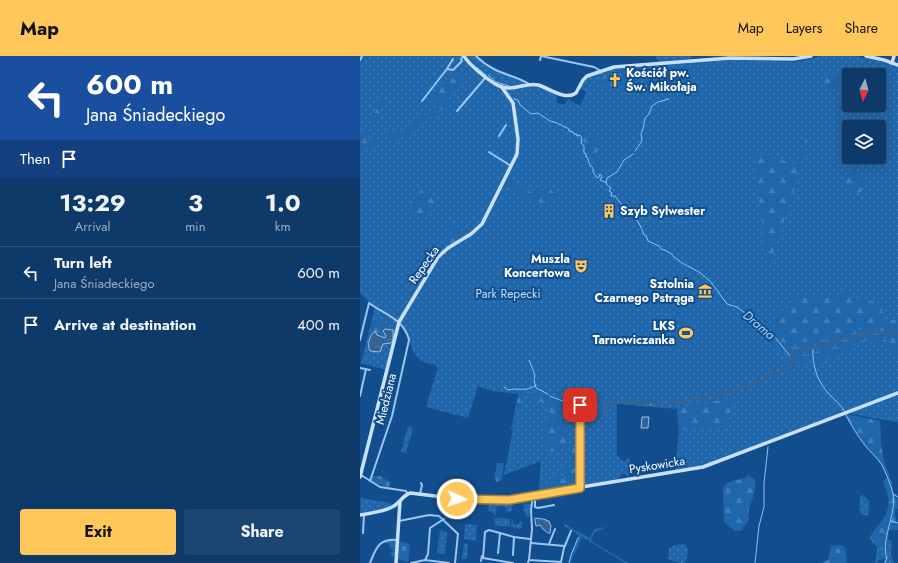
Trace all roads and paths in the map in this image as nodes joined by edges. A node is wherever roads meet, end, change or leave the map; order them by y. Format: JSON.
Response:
{"nodes":[{"id":1,"x":362,"y":56,"type":"edge"},
{"id":2,"x":464,"y":56,"type":"edge"},
{"id":3,"x":476,"y":56,"type":"edge"},
{"id":4,"x":541,"y":56,"type":"edge"},
{"id":5,"x":810,"y":56,"type":"edge"},
{"id":6,"x":866,"y":56,"type":"edge"},
{"id":7,"x":894,"y":56,"type":"edge"},
{"id":8,"x":710,"y":58,"type":"edge"},
{"id":9,"x":453,"y":59,"type":"dead end"},
{"id":10,"x":360,"y":60,"type":"edge"},
{"id":11,"x":540,"y":60,"type":"dead end"},
{"id":12,"x":892,"y":63,"type":"junction"},
{"id":13,"x":898,"y":65,"type":"edge"},
{"id":14,"x":448,"y":69,"type":"junction"},
{"id":15,"x":601,"y":71,"type":"junction"},
{"id":16,"x":486,"y":76,"type":"junction"},
{"id":17,"x":530,"y":85,"type":"junction"},
{"id":18,"x":501,"y":86,"type":"junction"},
{"id":19,"x":422,"y":100,"type":"dead end"},
{"id":20,"x":457,"y":111,"type":"dead end"},
{"id":21,"x":506,"y":125,"type":"dead end"},
{"id":22,"x":498,"y":136,"type":"dead end"},
{"id":23,"x":489,"y":152,"type":"dead end"},
{"id":24,"x":511,"y":166,"type":"junction"},
{"id":25,"x":399,"y":322,"type":"junction"},
{"id":26,"x":360,"y":340,"type":"edge"},
{"id":27,"x":360,"y":368,"type":"edge"},
{"id":28,"x":366,"y":369,"type":"junction"},
{"id":29,"x":370,"y":370,"type":"dead end"},
{"id":30,"x":898,"y":393,"type":"edge"},
{"id":31,"x":360,"y":396,"type":"edge"},
{"id":32,"x":580,"y":405,"type":"dead end"},
{"id":33,"x":360,"y":475,"type":"edge"},
{"id":34,"x":370,"y":481,"type":"junction"},
{"id":35,"x":421,"y":483,"type":"dead end"},
{"id":36,"x":580,"y":488,"type":"junction"},
{"id":37,"x":408,"y":494,"type":"junction"},
{"id":38,"x":420,"y":494,"type":"junction"},
{"id":39,"x":533,"y":498,"type":"junction"},
{"id":40,"x":398,"y":504,"type":"junction"},
{"id":41,"x":554,"y":505,"type":"dead end"},
{"id":42,"x":362,"y":514,"type":"edge"},
{"id":43,"x":444,"y":519,"type":"junction"},
{"id":44,"x":399,"y":521,"type":"junction"},
{"id":45,"x":555,"y":529,"type":"dead end"},
{"id":46,"x":571,"y":531,"type":"dead end"},
{"id":47,"x":363,"y":533,"type":"dead end"},
{"id":48,"x":500,"y":533,"type":"junction"},
{"id":49,"x":514,"y":537,"type":"junction"},
{"id":50,"x":531,"y":539,"type":"junction"},
{"id":51,"x":398,"y":540,"type":"junction"},
{"id":52,"x":531,"y":543,"type":"junction"},
{"id":53,"x":549,"y":544,"type":"junction"},
{"id":54,"x":565,"y":546,"type":"junction"},
{"id":55,"x":498,"y":553,"type":"dead end"},
{"id":56,"x":482,"y":555,"type":"junction"},
{"id":57,"x":513,"y":555,"type":"dead end"},
{"id":58,"x":529,"y":559,"type":"junction"},
{"id":59,"x":425,"y":560,"type":"junction"},
{"id":60,"x":481,"y":561,"type":"dead end"},
{"id":61,"x":370,"y":563,"type":"edge"},
{"id":62,"x":396,"y":563,"type":"edge"},
{"id":63,"x":399,"y":563,"type":"edge"},
{"id":64,"x":412,"y":563,"type":"edge"},
{"id":65,"x":449,"y":563,"type":"edge"},
{"id":66,"x":455,"y":563,"type":"edge"},
{"id":67,"x":513,"y":563,"type":"edge"},
{"id":68,"x":528,"y":563,"type":"edge"}],
"edges":[{"from":1,"to":10,"type":"street"},
{"from":2,"to":14,"type":"street"},
{"from":2,"to":16,"type":"street"},
{"from":3,"to":17,"type":"street"},
{"from":4,"to":11,"type":"street"},
{"from":4,"to":15,"type":"street"},
{"from":5,"to":8,"type":"street"},
{"from":6,"to":12,"type":"street"},
{"from":7,"to":12,"type":"street"},
{"from":8,"to":15,"type":"street"},
{"from":9,"to":14,"type":"street"},
{"from":12,"to":13,"type":"street"},
{"from":14,"to":19,"type":"street"},
{"from":15,"to":17,"type":"street"},
{"from":16,"to":18,"type":"street"},
{"from":16,"to":20,"type":"street"},
{"from":17,"to":18,"type":"street"},
{"from":18,"to":24,"type":"street","name":"Repecka"},
{"from":21,"to":22,"type":"street"},
{"from":23,"to":24,"type":"street"},
{"from":24,"to":25,"type":"street","name":"Repecka"},
{"from":25,"to":26,"type":"street"},
{"from":25,"to":33,"type":"street","name":"Repecka"},
{"from":25,"to":34,"type":"street","name":"Miedziana"},
{"from":27,"to":28,"type":"street"},
{"from":28,"to":29,"type":"street"},
{"from":28,"to":31,"type":"street"},
{"from":30,"to":36,"type":"street","name":"Pyskowicka"},
{"from":32,"to":36,"type":"street"},
{"from":33,"to":34,"type":"street"},
{"from":34,"to":37,"type":"street"},
{"from":35,"to":38,"type":"street"},
{"from":36,"to":39,"type":"street","name":"Pyskowicka"},
{"from":37,"to":38,"type":"street","name":"Pyskowicka"},
{"from":37,"to":40,"type":"street"},
{"from":38,"to":39,"type":"street","name":"Pyskowicka"},
{"from":39,"to":41,"type":"street"},
{"from":39,"to":50,"type":"street"},
{"from":40,"to":42,"type":"street"},
{"from":40,"to":44,"type":"street"},
{"from":42,"to":47,"type":"street"},
{"from":43,"to":44,"type":"street"},
{"from":43,"to":59,"type":"street"},
{"from":43,"to":66,"type":"street"},
{"from":44,"to":51,"type":"street"},
{"from":45,"to":53,"type":"street"},
{"from":46,"to":54,"type":"street"},
{"from":48,"to":49,"type":"street"},
{"from":48,"to":55,"type":"street"},
{"from":48,"to":56,"type":"street"},
{"from":49,"to":50,"type":"street"},
{"from":49,"to":57,"type":"street"},
{"from":50,"to":52,"type":"street"},
{"from":51,"to":61,"type":"street"},
{"from":51,"to":62,"type":"street"},
{"from":52,"to":53,"type":"street"},
{"from":52,"to":58,"type":"street"},
{"from":53,"to":54,"type":"street"},
{"from":54,"to":58,"type":"street"},
{"from":56,"to":60,"type":"street"},
{"from":56,"to":67,"type":"street"},
{"from":58,"to":68,"type":"street"},
{"from":59,"to":64,"type":"street"},
{"from":59,"to":65,"type":"street"},
{"from":62,"to":63,"type":"street"}]}
